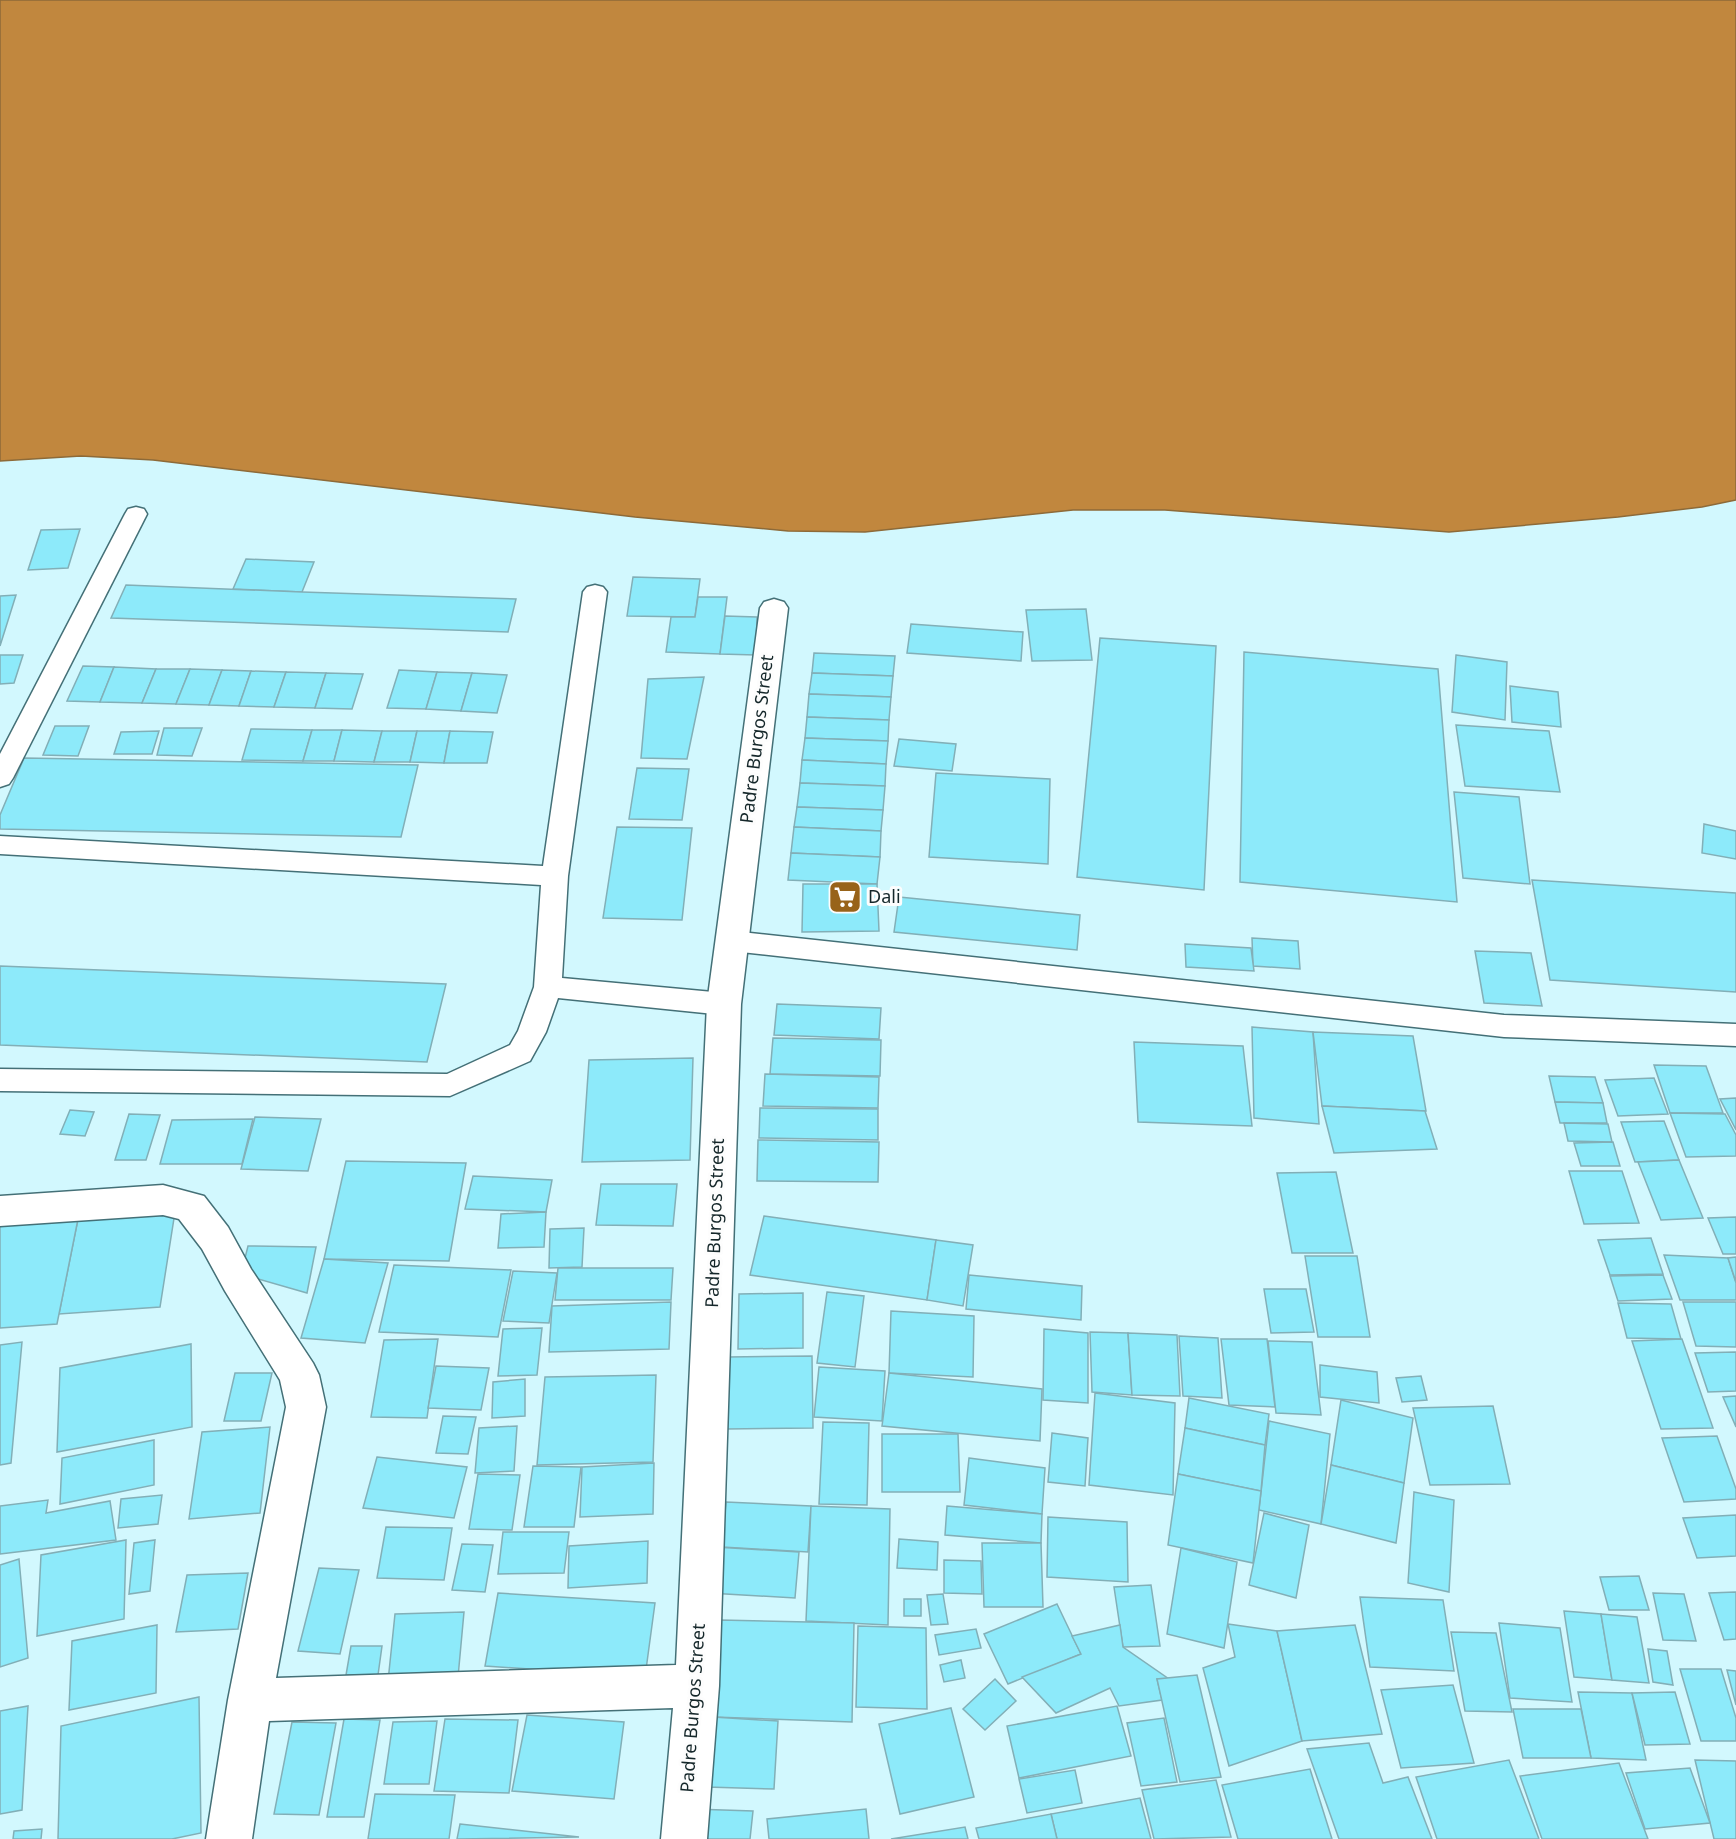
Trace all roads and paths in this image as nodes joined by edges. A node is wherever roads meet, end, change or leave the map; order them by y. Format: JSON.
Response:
{"nodes":[{"id":1,"x":136,"y":514,"type":"dead end"},
{"id":2,"x":595,"y":592,"type":"dead end"},
{"id":3,"x":774,"y":608,"type":"dead end"},
{"id":4,"x":0,"y":778,"type":"edge"},
{"id":5,"x":0,"y":845,"type":"edge"},
{"id":6,"x":555,"y":876,"type":"junction"},
{"id":7,"x":732,"y":941,"type":"junction"},
{"id":8,"x":548,"y":987,"type":"junction"},
{"id":9,"x":723,"y":1004,"type":"junction"},
{"id":10,"x":1736,"y":1035,"type":"edge"},
{"id":11,"x":0,"y":1080,"type":"edge"},
{"id":12,"x":0,"y":1211,"type":"edge"},
{"id":13,"x":697,"y":1686,"type":"junction"},
{"id":14,"x":250,"y":1700,"type":"junction"},
{"id":15,"x":229,"y":1839,"type":"edge"},
{"id":16,"x":684,"y":1839,"type":"edge"}],
"edges":[{"from":1,"to":4,"type":"lane"},
{"from":2,"to":6,"type":"lane"},
{"from":3,"to":7,"type":"street","name":"Padre Burgos Street"},
{"from":5,"to":6,"type":"lane"},
{"from":6,"to":8,"type":"lane"},
{"from":7,"to":9,"type":"street","name":"Padre Burgos Street"},
{"from":7,"to":10,"type":"lane"},
{"from":8,"to":9,"type":"lane"},
{"from":8,"to":11,"type":"lane"},
{"from":9,"to":13,"type":"street","name":"Padre Burgos Street"},
{"from":12,"to":14,"type":"street"},
{"from":13,"to":14,"type":"street"},
{"from":13,"to":16,"type":"street","name":"Padre Burgos Street"},
{"from":14,"to":15,"type":"street"}]}
